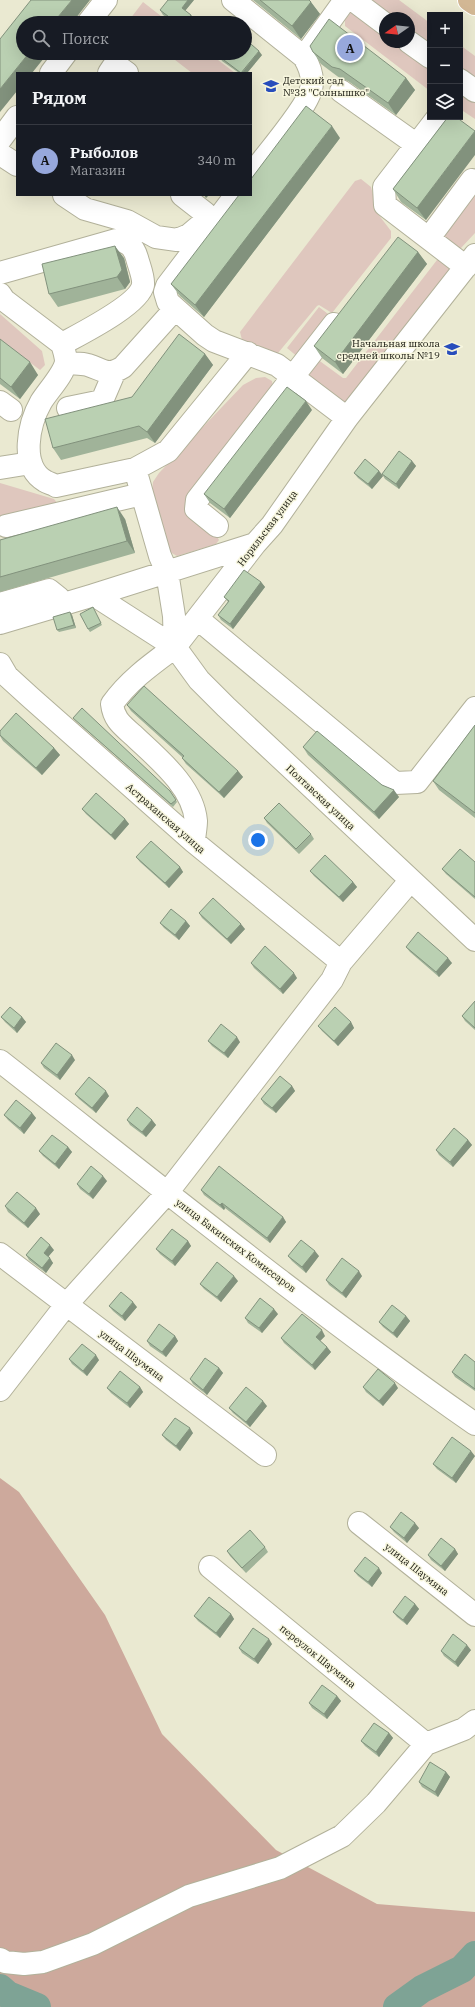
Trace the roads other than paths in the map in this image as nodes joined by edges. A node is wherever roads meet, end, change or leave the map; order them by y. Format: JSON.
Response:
{"nodes":[{"id":1,"x":106,"y":0,"type":"edge"},
{"id":2,"x":233,"y":0,"type":"edge"},
{"id":3,"x":345,"y":0,"type":"edge"},
{"id":4,"x":353,"y":0,"type":"edge"},
{"id":5,"x":469,"y":0,"type":"edge"},
{"id":6,"x":475,"y":4,"type":"edge"},
{"id":7,"x":93,"y":16,"type":"edge"},
{"id":8,"x":379,"y":20,"type":"edge"},
{"id":9,"x":415,"y":46,"type":"edge"},
{"id":10,"x":427,"y":55,"type":"edge"},
{"id":11,"x":304,"y":57,"type":"junction"},
{"id":12,"x":61,"y":60,"type":"edge"},
{"id":13,"x":52,"y":72,"type":"edge"},
{"id":14,"x":110,"y":72,"type":"edge"},
{"id":15,"x":126,"y":72,"type":"edge"},
{"id":16,"x":341,"y":91,"type":"dead end"},
{"id":17,"x":16,"y":119,"type":"edge"},
{"id":18,"x":436,"y":120,"type":"edge"},
{"id":19,"x":0,"y":140,"type":"edge"},
{"id":20,"x":417,"y":145,"type":"junction"},
{"id":21,"x":0,"y":154,"type":"edge"},
{"id":22,"x":16,"y":164,"type":"edge"},
{"id":23,"x":252,"y":174,"type":"edge"},
{"id":24,"x":472,"y":180,"type":"dead end"},
{"id":25,"x":66,"y":196,"type":"edge"},
{"id":26,"x":183,"y":196,"type":"edge"},
{"id":27,"x":235,"y":196,"type":"edge"},
{"id":28,"x":429,"y":238,"type":"junction"},
{"id":29,"x":470,"y":261,"type":"edge"},
{"id":30,"x":0,"y":273,"type":"edge"},
{"id":31,"x":0,"y":294,"type":"edge"},
{"id":32,"x":175,"y":309,"type":"junction"},
{"id":33,"x":344,"y":310,"type":"edge"},
{"id":34,"x":248,"y":353,"type":"junction"},
{"id":35,"x":64,"y":354,"type":"junction"},
{"id":36,"x":114,"y":372,"type":"junction"},
{"id":37,"x":292,"y":377,"type":"junction"},
{"id":38,"x":68,"y":408,"type":"dead end"},
{"id":39,"x":346,"y":418,"type":"junction"},
{"id":40,"x":31,"y":463,"type":"junction"},
{"id":41,"x":0,"y":468,"type":"edge"},
{"id":42,"x":135,"y":469,"type":"junction"},
{"id":43,"x":142,"y":494,"type":"junction"},
{"id":44,"x":6,"y":526,"type":"dead end"},
{"id":45,"x":216,"y":526,"type":"dead end"},
{"id":46,"x":255,"y":544,"type":"junction"},
{"id":47,"x":166,"y":572,"type":"junction"},
{"id":48,"x":94,"y":595,"type":"junction"},
{"id":49,"x":0,"y":604,"type":"edge"},
{"id":50,"x":62,"y":605,"type":"junction"},
{"id":51,"x":198,"y":619,"type":"junction"},
{"id":52,"x":0,"y":623,"type":"edge"},
{"id":53,"x":176,"y":647,"type":"junction"},
{"id":54,"x":0,"y":664,"type":"edge"},
{"id":55,"x":475,"y":708,"type":"edge"},
{"id":56,"x":194,"y":842,"type":"junction"},
{"id":57,"x":410,"y":881,"type":"junction"},
{"id":58,"x":475,"y":940,"type":"edge"},
{"id":59,"x":341,"y":962,"type":"junction"},
{"id":60,"x":0,"y":1061,"type":"edge"},
{"id":61,"x":167,"y":1193,"type":"junction"},
{"id":62,"x":0,"y":1254,"type":"edge"},
{"id":63,"x":66,"y":1305,"type":"junction"},
{"id":64,"x":0,"y":1390,"type":"edge"},
{"id":65,"x":475,"y":1424,"type":"edge"},
{"id":66,"x":265,"y":1455,"type":"dead end"},
{"id":67,"x":359,"y":1523,"type":"dead end"},
{"id":68,"x":210,"y":1567,"type":"dead end"},
{"id":69,"x":475,"y":1615,"type":"edge"},
{"id":70,"x":475,"y":1721,"type":"edge"},
{"id":71,"x":426,"y":1744,"type":"junction"},
{"id":72,"x":0,"y":1959,"type":"edge"}],
"edges":[{"from":1,"to":7,"type":"street"},
{"from":2,"to":11,"type":"street"},
{"from":3,"to":11,"type":"street"},
{"from":4,"to":8,"type":"street"},
{"from":5,"to":6,"type":"main road"},
{"from":9,"to":10,"type":"street"},
{"from":11,"to":23,"type":"street"},
{"from":12,"to":13,"type":"street"},
{"from":14,"to":15,"type":"street"},
{"from":16,"to":20,"type":"street"},
{"from":17,"to":19,"type":"street"},
{"from":18,"to":20,"type":"street"},
{"from":20,"to":28,"type":"street"},
{"from":21,"to":22,"type":"street"},
{"from":24,"to":28,"type":"street"},
{"from":25,"to":26,"type":"street"},
{"from":27,"to":32,"type":"street"},
{"from":28,"to":29,"type":"street"},
{"from":29,"to":39,"type":"street","name":"Норильская улица"},
{"from":30,"to":35,"type":"street"},
{"from":31,"to":35,"type":"street"},
{"from":32,"to":34,"type":"street"},
{"from":32,"to":36,"type":"street"},
{"from":33,"to":37,"type":"street"},
{"from":34,"to":37,"type":"street"},
{"from":34,"to":42,"type":"street"},
{"from":35,"to":36,"type":"street"},
{"from":35,"to":40,"type":"street"},
{"from":36,"to":38,"type":"street"},
{"from":37,"to":39,"type":"street"},
{"from":37,"to":45,"type":"street"},
{"from":39,"to":46,"type":"street","name":"Норильская улица"},
{"from":40,"to":41,"type":"street"},
{"from":40,"to":42,"type":"street"},
{"from":42,"to":43,"type":"street"},
{"from":43,"to":44,"type":"street"},
{"from":43,"to":47,"type":"street"},
{"from":46,"to":47,"type":"street"},
{"from":46,"to":51,"type":"street","name":"Норильская улица"},
{"from":47,"to":48,"type":"street"},
{"from":47,"to":53,"type":"street"},
{"from":48,"to":50,"type":"street"},
{"from":48,"to":53,"type":"street"},
{"from":49,"to":50,"type":"street"},
{"from":50,"to":52,"type":"street"},
{"from":51,"to":53,"type":"street","name":"Норильская улица"},
{"from":51,"to":55,"type":"street"},
{"from":53,"to":56,"type":"street","name":"Норильская улица"},
{"from":53,"to":57,"type":"street","name":"Полтавская улица"},
{"from":54,"to":56,"type":"street","name":"Астраханская улица"},
{"from":56,"to":59,"type":"street","name":"Астраханская улица"},
{"from":57,"to":58,"type":"street","name":"Полтавская улица"},
{"from":57,"to":59,"type":"street"},
{"from":59,"to":61,"type":"street"},
{"from":60,"to":61,"type":"street","name":"улица Бакинских Комиссаров"},
{"from":61,"to":63,"type":"street"},
{"from":61,"to":65,"type":"street","name":"улица Бакинских Комиссаров"},
{"from":62,"to":63,"type":"street","name":"улица Шаумяна"},
{"from":63,"to":64,"type":"street"},
{"from":63,"to":66,"type":"street","name":"улица Шаумяна"},
{"from":67,"to":69,"type":"street","name":"улица Шаумяна"},
{"from":68,"to":71,"type":"street","name":"переулок Шаумяна"},
{"from":70,"to":71,"type":"street"},
{"from":71,"to":72,"type":"street"}]}
